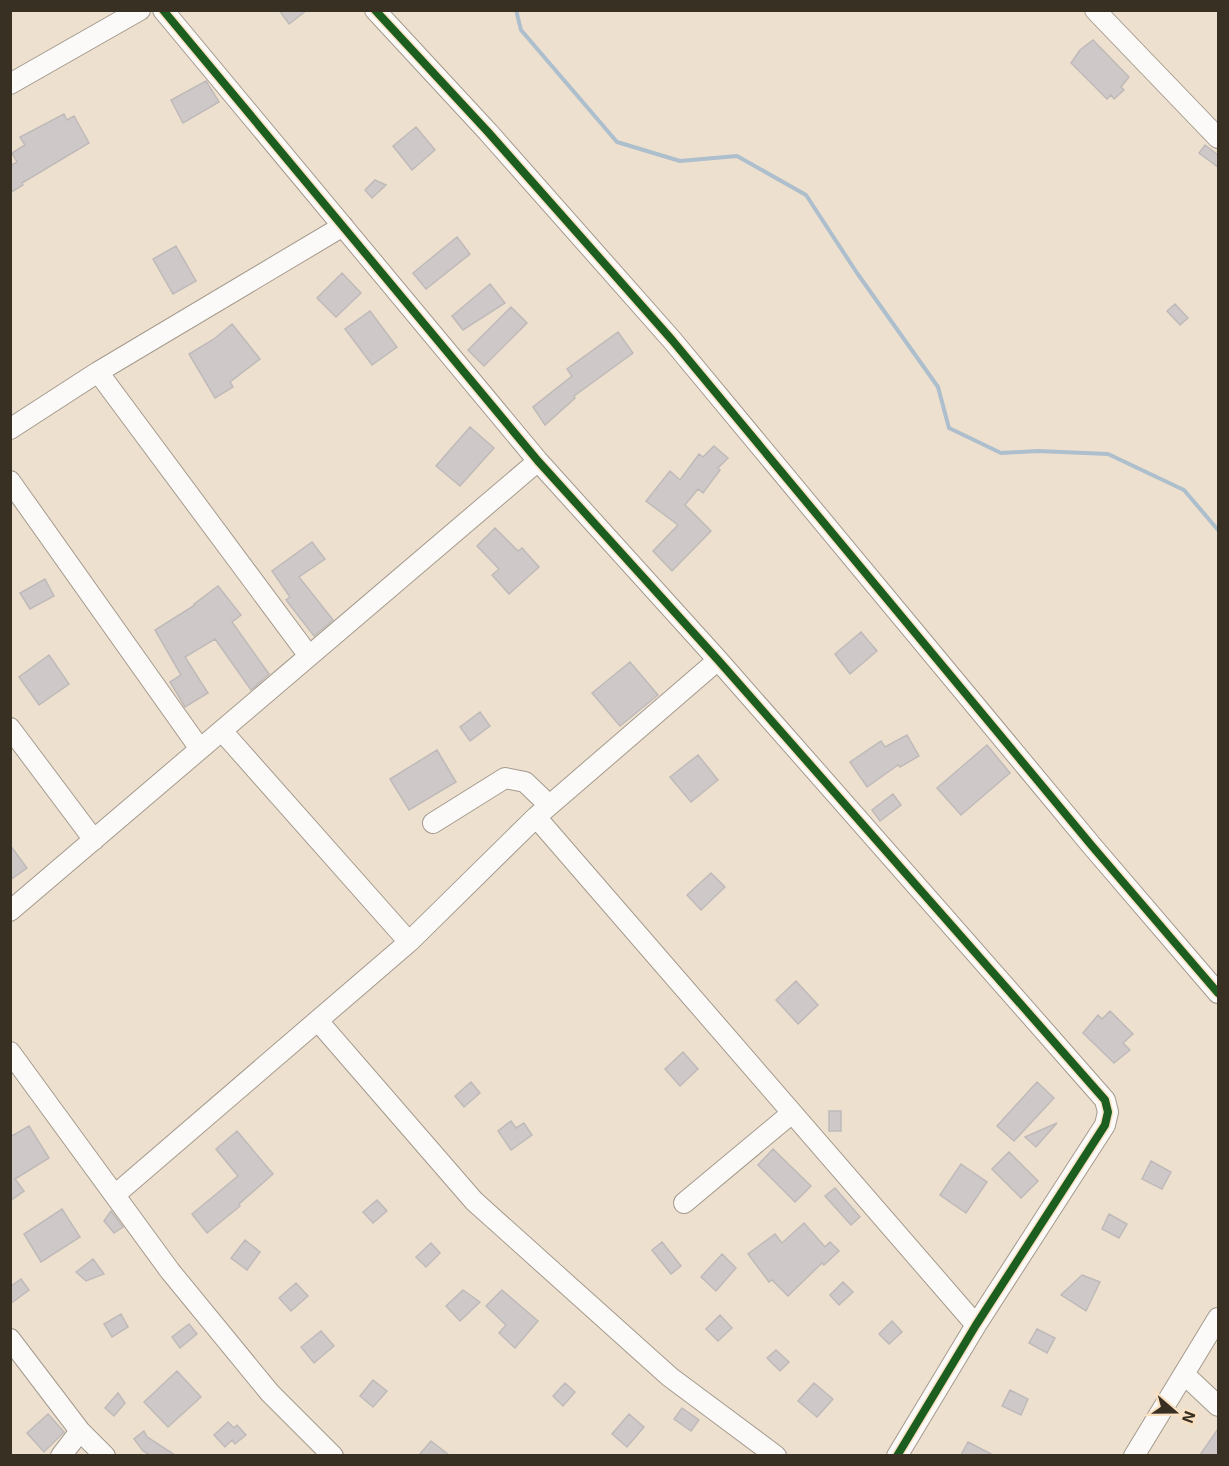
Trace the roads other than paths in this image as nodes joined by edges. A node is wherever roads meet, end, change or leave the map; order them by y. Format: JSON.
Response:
{"nodes":[{"id":1,"x":140,"y":10,"type":"edge"},
{"id":2,"x":163,"y":10,"type":"edge"},
{"id":3,"x":375,"y":10,"type":"edge"},
{"id":4,"x":1095,"y":10,"type":"edge"},
{"id":5,"x":10,"y":84,"type":"edge"},
{"id":6,"x":1218,"y":138,"type":"edge"},
{"id":7,"x":342,"y":226,"type":"junction"},
{"id":8,"x":98,"y":372,"type":"junction"},
{"id":9,"x":10,"y":429,"type":"edge"},
{"id":10,"x":538,"y":461,"type":"junction"},
{"id":11,"x":10,"y":481,"type":"edge"},
{"id":12,"x":309,"y":656,"type":"junction"},
{"id":13,"x":717,"y":660,"type":"junction"},
{"id":14,"x":10,"y":728,"type":"edge"},
{"id":15,"x":222,"y":731,"type":"junction"},
{"id":16,"x":200,"y":749,"type":"junction"},
{"id":17,"x":542,"y":811,"type":"junction"},
{"id":18,"x":433,"y":822,"type":"dead end"},
{"id":19,"x":94,"y":840,"type":"junction"},
{"id":20,"x":10,"y":911,"type":"edge"},
{"id":21,"x":410,"y":942,"type":"junction"},
{"id":22,"x":1218,"y":993,"type":"edge"},
{"id":23,"x":318,"y":1021,"type":"junction"},
{"id":24,"x":10,"y":1052,"type":"edge"},
{"id":25,"x":792,"y":1113,"type":"junction"},
{"id":26,"x":116,"y":1194,"type":"junction"},
{"id":27,"x":684,"y":1203,"type":"dead end"},
{"id":28,"x":1218,"y":1318,"type":"edge"},
{"id":29,"x":976,"y":1325,"type":"junction"},
{"id":30,"x":10,"y":1339,"type":"edge"},
{"id":31,"x":1185,"y":1375,"type":"junction"},
{"id":32,"x":1218,"y":1406,"type":"edge"},
{"id":33,"x":80,"y":1431,"type":"junction"},
{"id":34,"x":61,"y":1455,"type":"edge"},
{"id":35,"x":105,"y":1455,"type":"edge"},
{"id":36,"x":333,"y":1455,"type":"edge"},
{"id":37,"x":776,"y":1455,"type":"edge"},
{"id":38,"x":897,"y":1455,"type":"edge"},
{"id":39,"x":1134,"y":1455,"type":"edge"}],
"edges":[{"from":1,"to":5,"type":"street"},
{"from":2,"to":7,"type":"street"},
{"from":3,"to":22,"type":"street"},
{"from":4,"to":6,"type":"street"},
{"from":7,"to":8,"type":"street"},
{"from":7,"to":10,"type":"street"},
{"from":8,"to":9,"type":"street"},
{"from":8,"to":12,"type":"street"},
{"from":10,"to":12,"type":"street"},
{"from":10,"to":13,"type":"street"},
{"from":11,"to":16,"type":"street"},
{"from":12,"to":15,"type":"street"},
{"from":13,"to":17,"type":"street"},
{"from":13,"to":29,"type":"street"},
{"from":14,"to":19,"type":"street"},
{"from":15,"to":16,"type":"street"},
{"from":15,"to":21,"type":"street"},
{"from":16,"to":19,"type":"street"},
{"from":17,"to":18,"type":"street"},
{"from":17,"to":21,"type":"street"},
{"from":17,"to":25,"type":"street"},
{"from":19,"to":20,"type":"street"},
{"from":21,"to":23,"type":"street"},
{"from":23,"to":26,"type":"street"},
{"from":23,"to":37,"type":"street"},
{"from":24,"to":26,"type":"street"},
{"from":25,"to":27,"type":"street"},
{"from":25,"to":29,"type":"street"},
{"from":26,"to":36,"type":"street"},
{"from":28,"to":31,"type":"street"},
{"from":29,"to":38,"type":"street"},
{"from":30,"to":33,"type":"street"},
{"from":31,"to":32,"type":"street"},
{"from":31,"to":39,"type":"street"},
{"from":33,"to":34,"type":"street"},
{"from":33,"to":35,"type":"street"}]}
